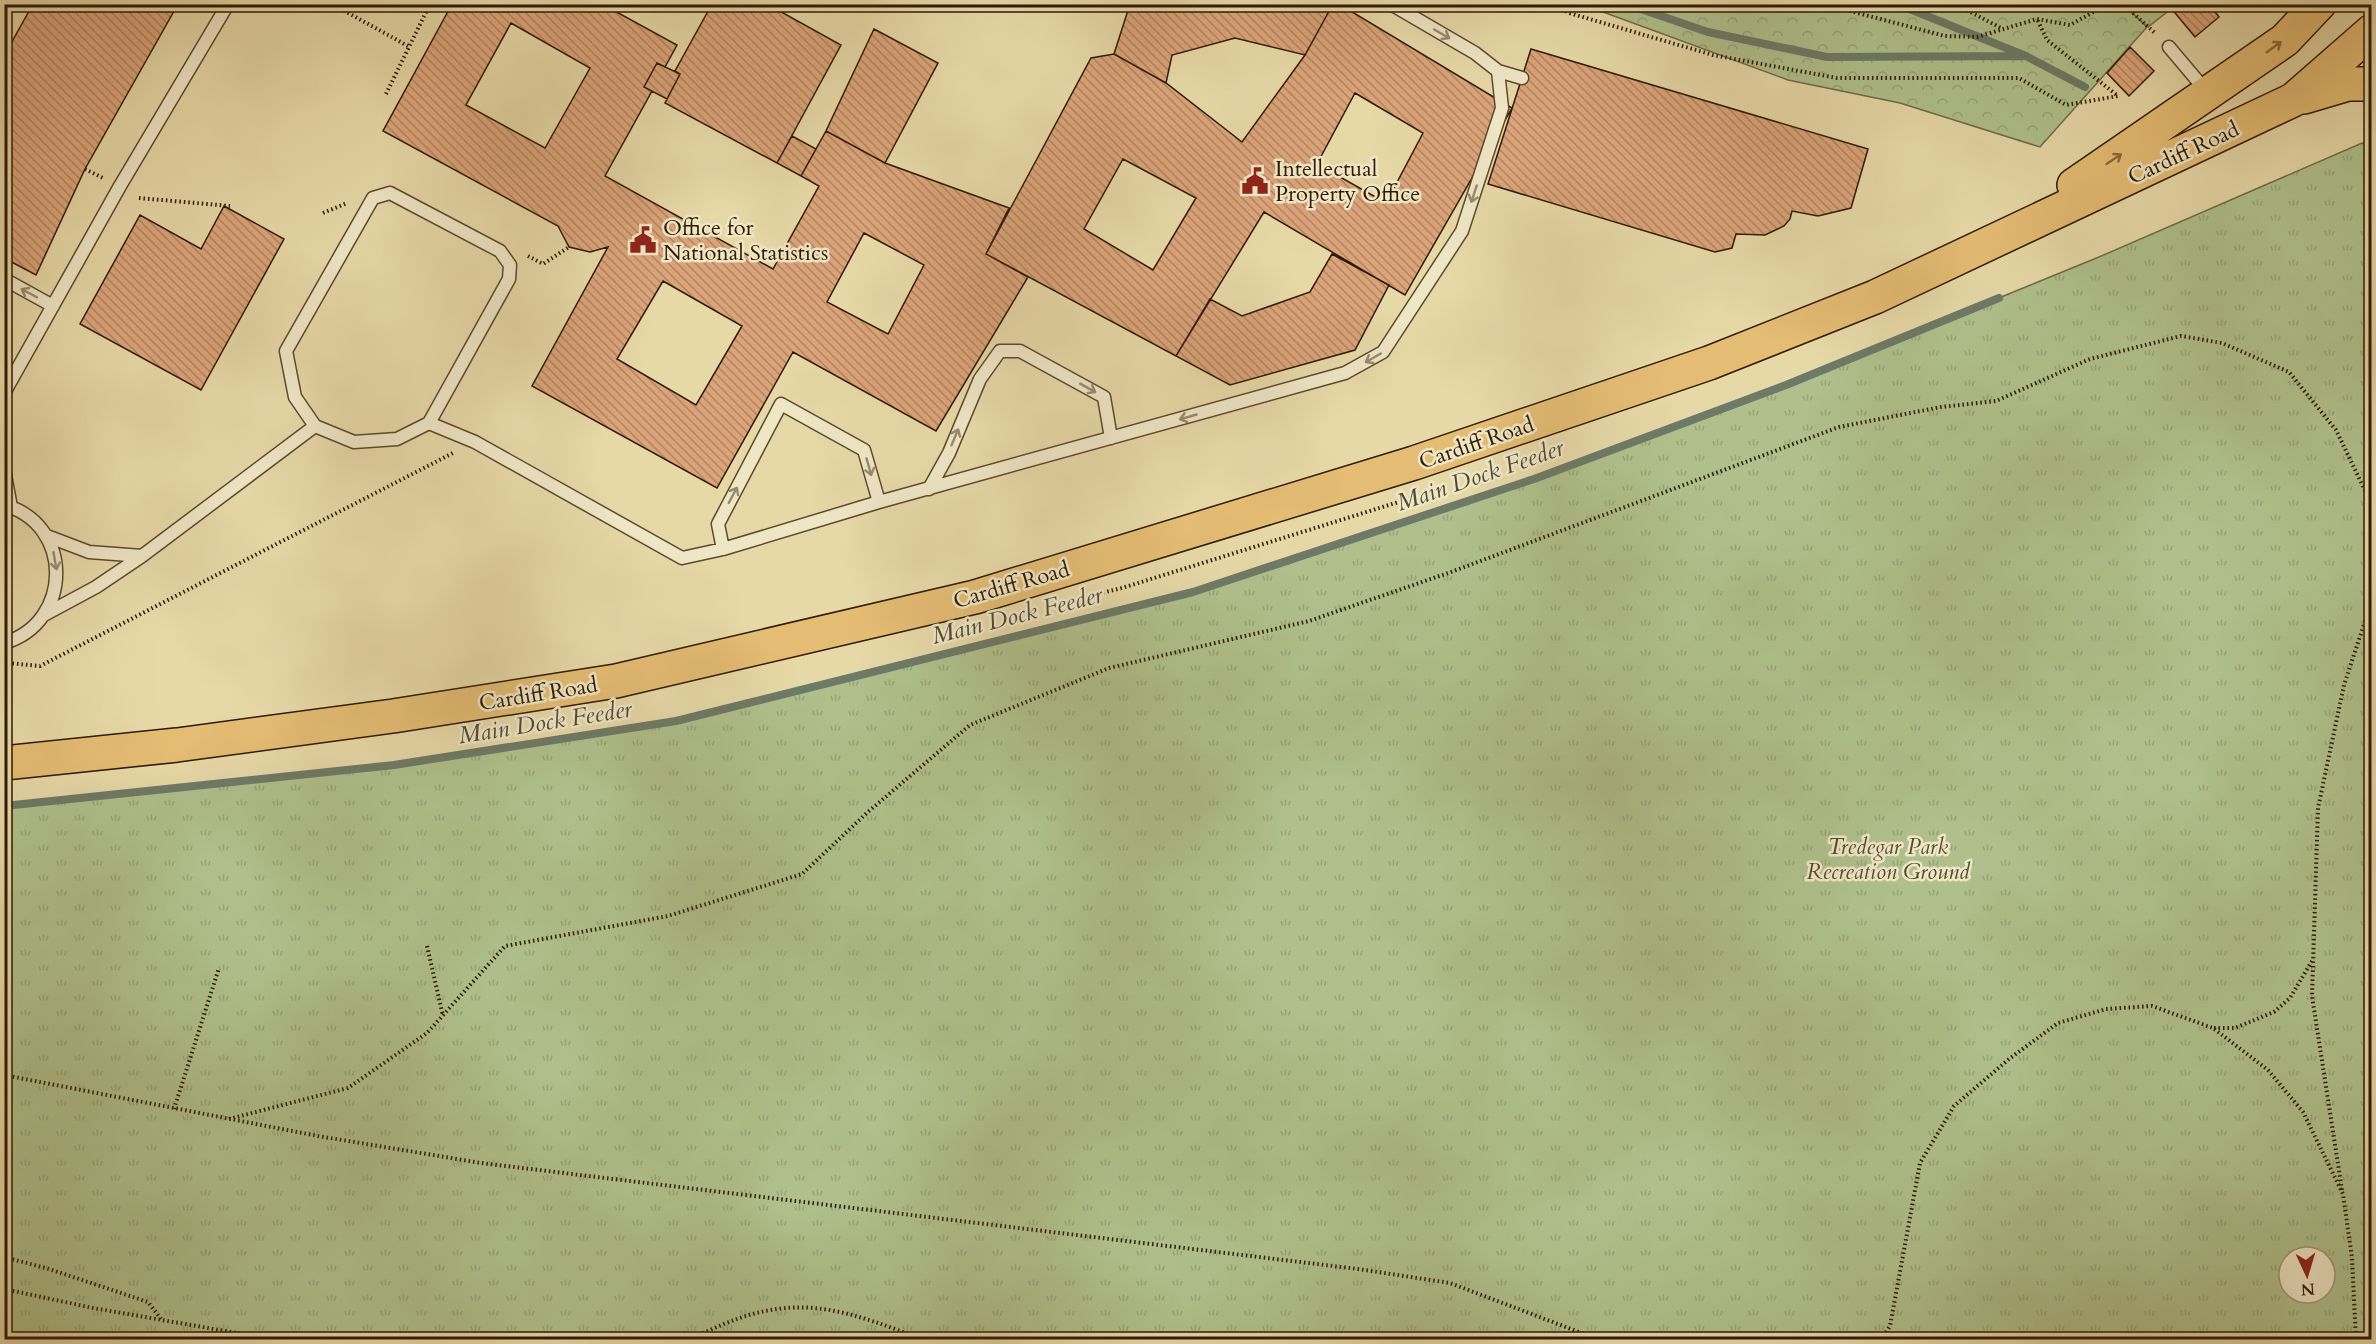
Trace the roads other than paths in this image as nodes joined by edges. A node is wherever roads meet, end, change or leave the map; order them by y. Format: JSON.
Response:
{"nodes":[{"id":1,"x":228,"y":4,"type":"edge"},
{"id":2,"x":1391,"y":4,"type":"edge"},
{"id":3,"x":2319,"y":4,"type":"edge"},
{"id":4,"x":2372,"y":31,"type":"edge"},
{"id":5,"x":2169,"y":47,"type":"road end"},
{"id":6,"x":1498,"y":71,"type":"junction"},
{"id":7,"x":1522,"y":78,"type":"dead end"},
{"id":8,"x":2372,"y":84,"type":"edge"},
{"id":9,"x":2209,"y":94,"type":"junction"},
{"id":10,"x":2293,"y":100,"type":"junction"},
{"id":11,"x":1978,"y":249,"type":"junction"},
{"id":12,"x":4,"y":279,"type":"edge"},
{"id":13,"x":53,"y":306,"type":"junction"},
{"id":14,"x":4,"y":393,"type":"edge"},
{"id":15,"x":429,"y":423,"type":"junction"},
{"id":16,"x":315,"y":426,"type":"junction"},
{"id":17,"x":1112,"y":438,"type":"junction"},
{"id":18,"x":4,"y":470,"type":"edge"},
{"id":19,"x":929,"y":489,"type":"junction"},
{"id":20,"x":879,"y":502,"type":"junction"},
{"id":21,"x":8,"y":506,"type":"edge"},
{"id":22,"x":46,"y":536,"type":"junction"},
{"id":23,"x":723,"y":549,"type":"junction"},
{"id":24,"x":142,"y":556,"type":"junction"},
{"id":25,"x":44,"y":615,"type":"junction"},
{"id":26,"x":4,"y":644,"type":"edge"},
{"id":27,"x":4,"y":763,"type":"edge"}],
"edges":[{"from":1,"to":13,"type":"lane"},
{"from":2,"to":6,"type":"lane","one_way":true},
{"from":9,"to":3,"type":"main road","name":"Cardiff Road","one_way":true},
{"from":4,"to":10,"type":"main road","name":"Cardiff Road"},
{"from":5,"to":9,"type":"lane"},
{"from":6,"to":7,"type":"lane"},
{"from":6,"to":17,"type":"lane","one_way":true},
{"from":8,"to":10,"type":"main road"},
{"from":11,"to":9,"type":"main road","name":"Cardiff Road","one_way":true},
{"from":10,"to":11,"type":"main road","name":"Cardiff Road"},
{"from":11,"to":27,"type":"main road","name":"Cardiff Road"},
{"from":13,"to":12,"type":"lane","one_way":true},
{"from":13,"to":14,"type":"lane"},
{"from":15,"to":16,"type":"lane"},
{"from":15,"to":16,"type":"lane"},
{"from":15,"to":23,"type":"lane"},
{"from":16,"to":24,"type":"lane"},
{"from":17,"to":19,"type":"lane"},
{"from":19,"to":17,"type":"lane","one_way":true},
{"from":18,"to":21,"type":"lane"},
{"from":19,"to":20,"type":"lane"},
{"from":20,"to":23,"type":"lane"},
{"from":23,"to":20,"type":"lane","one_way":true},
{"from":21,"to":22,"type":"lane"},
{"from":22,"to":24,"type":"lane"},
{"from":22,"to":25,"type":"lane","one_way":true},
{"from":24,"to":25,"type":"lane"},
{"from":25,"to":26,"type":"lane"}]}
